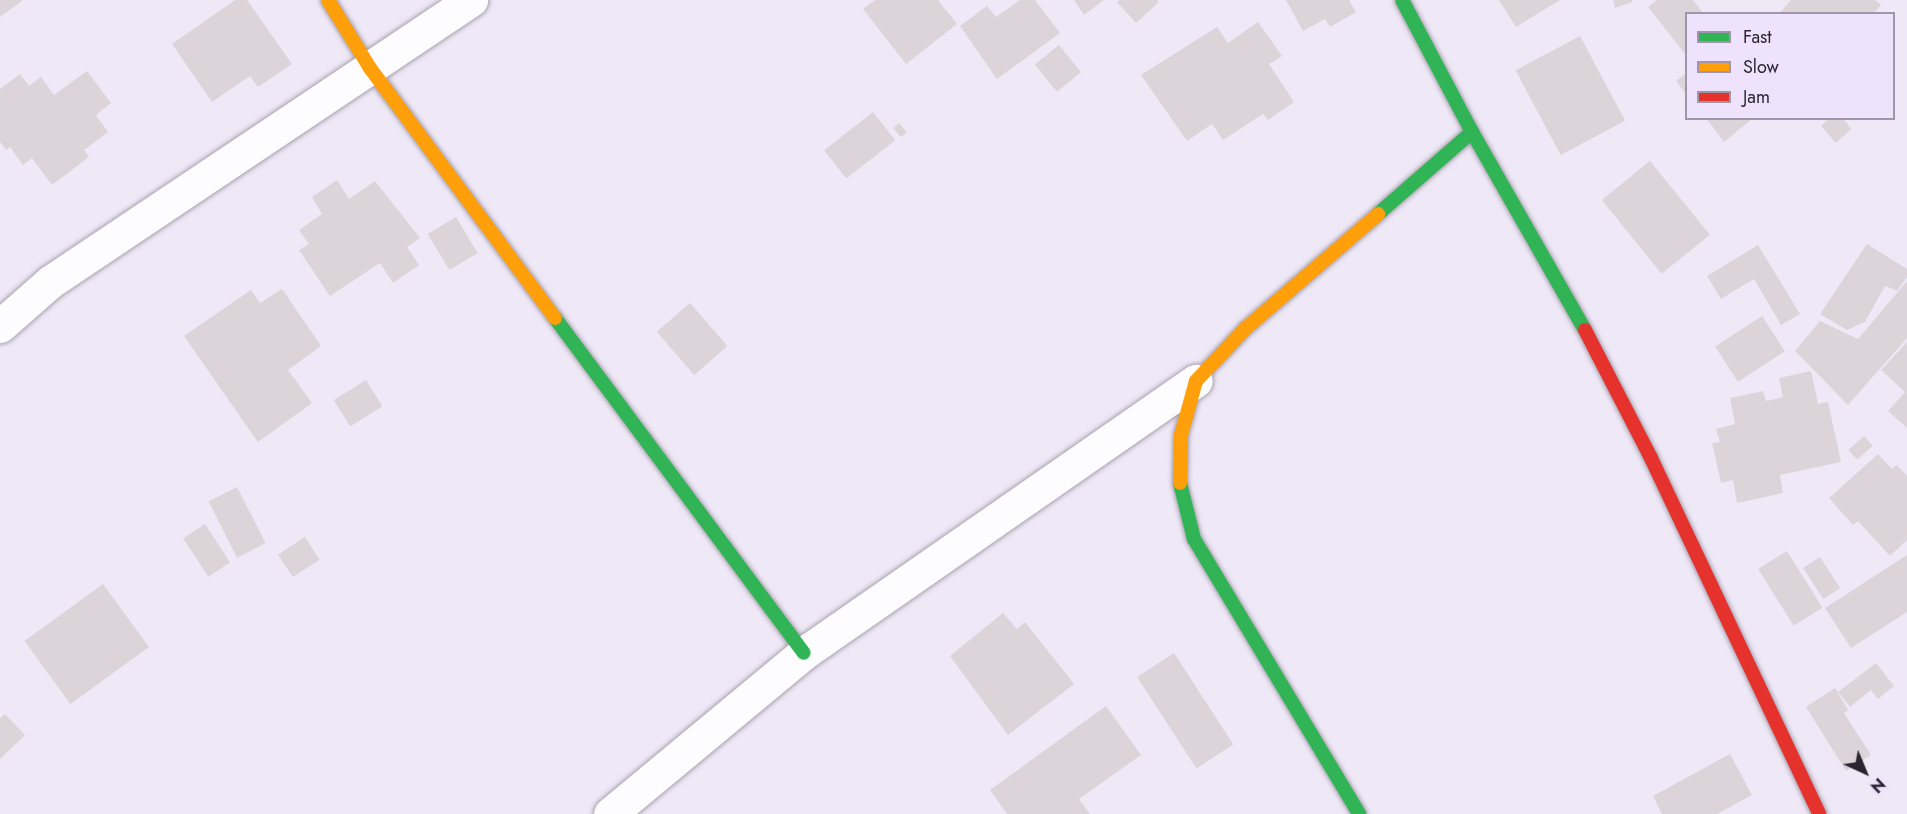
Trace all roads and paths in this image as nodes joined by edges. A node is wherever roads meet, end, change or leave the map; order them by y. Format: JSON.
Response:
{"nodes":[{"id":1,"x":328,"y":0,"type":"edge"},
{"id":2,"x":471,"y":0,"type":"edge"},
{"id":3,"x":1402,"y":0,"type":"edge"},
{"id":4,"x":370,"y":68,"type":"junction"},
{"id":5,"x":1472,"y":132,"type":"junction"},
{"id":6,"x":0,"y":326,"type":"edge"},
{"id":7,"x":1196,"y":381,"type":"junction"},
{"id":8,"x":804,"y":653,"type":"junction"},
{"id":9,"x":611,"y":814,"type":"edge"},
{"id":10,"x":1359,"y":814,"type":"edge"},
{"id":11,"x":1819,"y":814,"type":"edge"}],
"edges":[{"from":1,"to":4,"type":"street"},
{"from":2,"to":4,"type":"street"},
{"from":3,"to":5,"type":"street"},
{"from":4,"to":6,"type":"street"},
{"from":4,"to":8,"type":"street"},
{"from":5,"to":7,"type":"street"},
{"from":5,"to":11,"type":"street"},
{"from":7,"to":8,"type":"street"},
{"from":7,"to":10,"type":"street"},
{"from":8,"to":9,"type":"street"}]}
